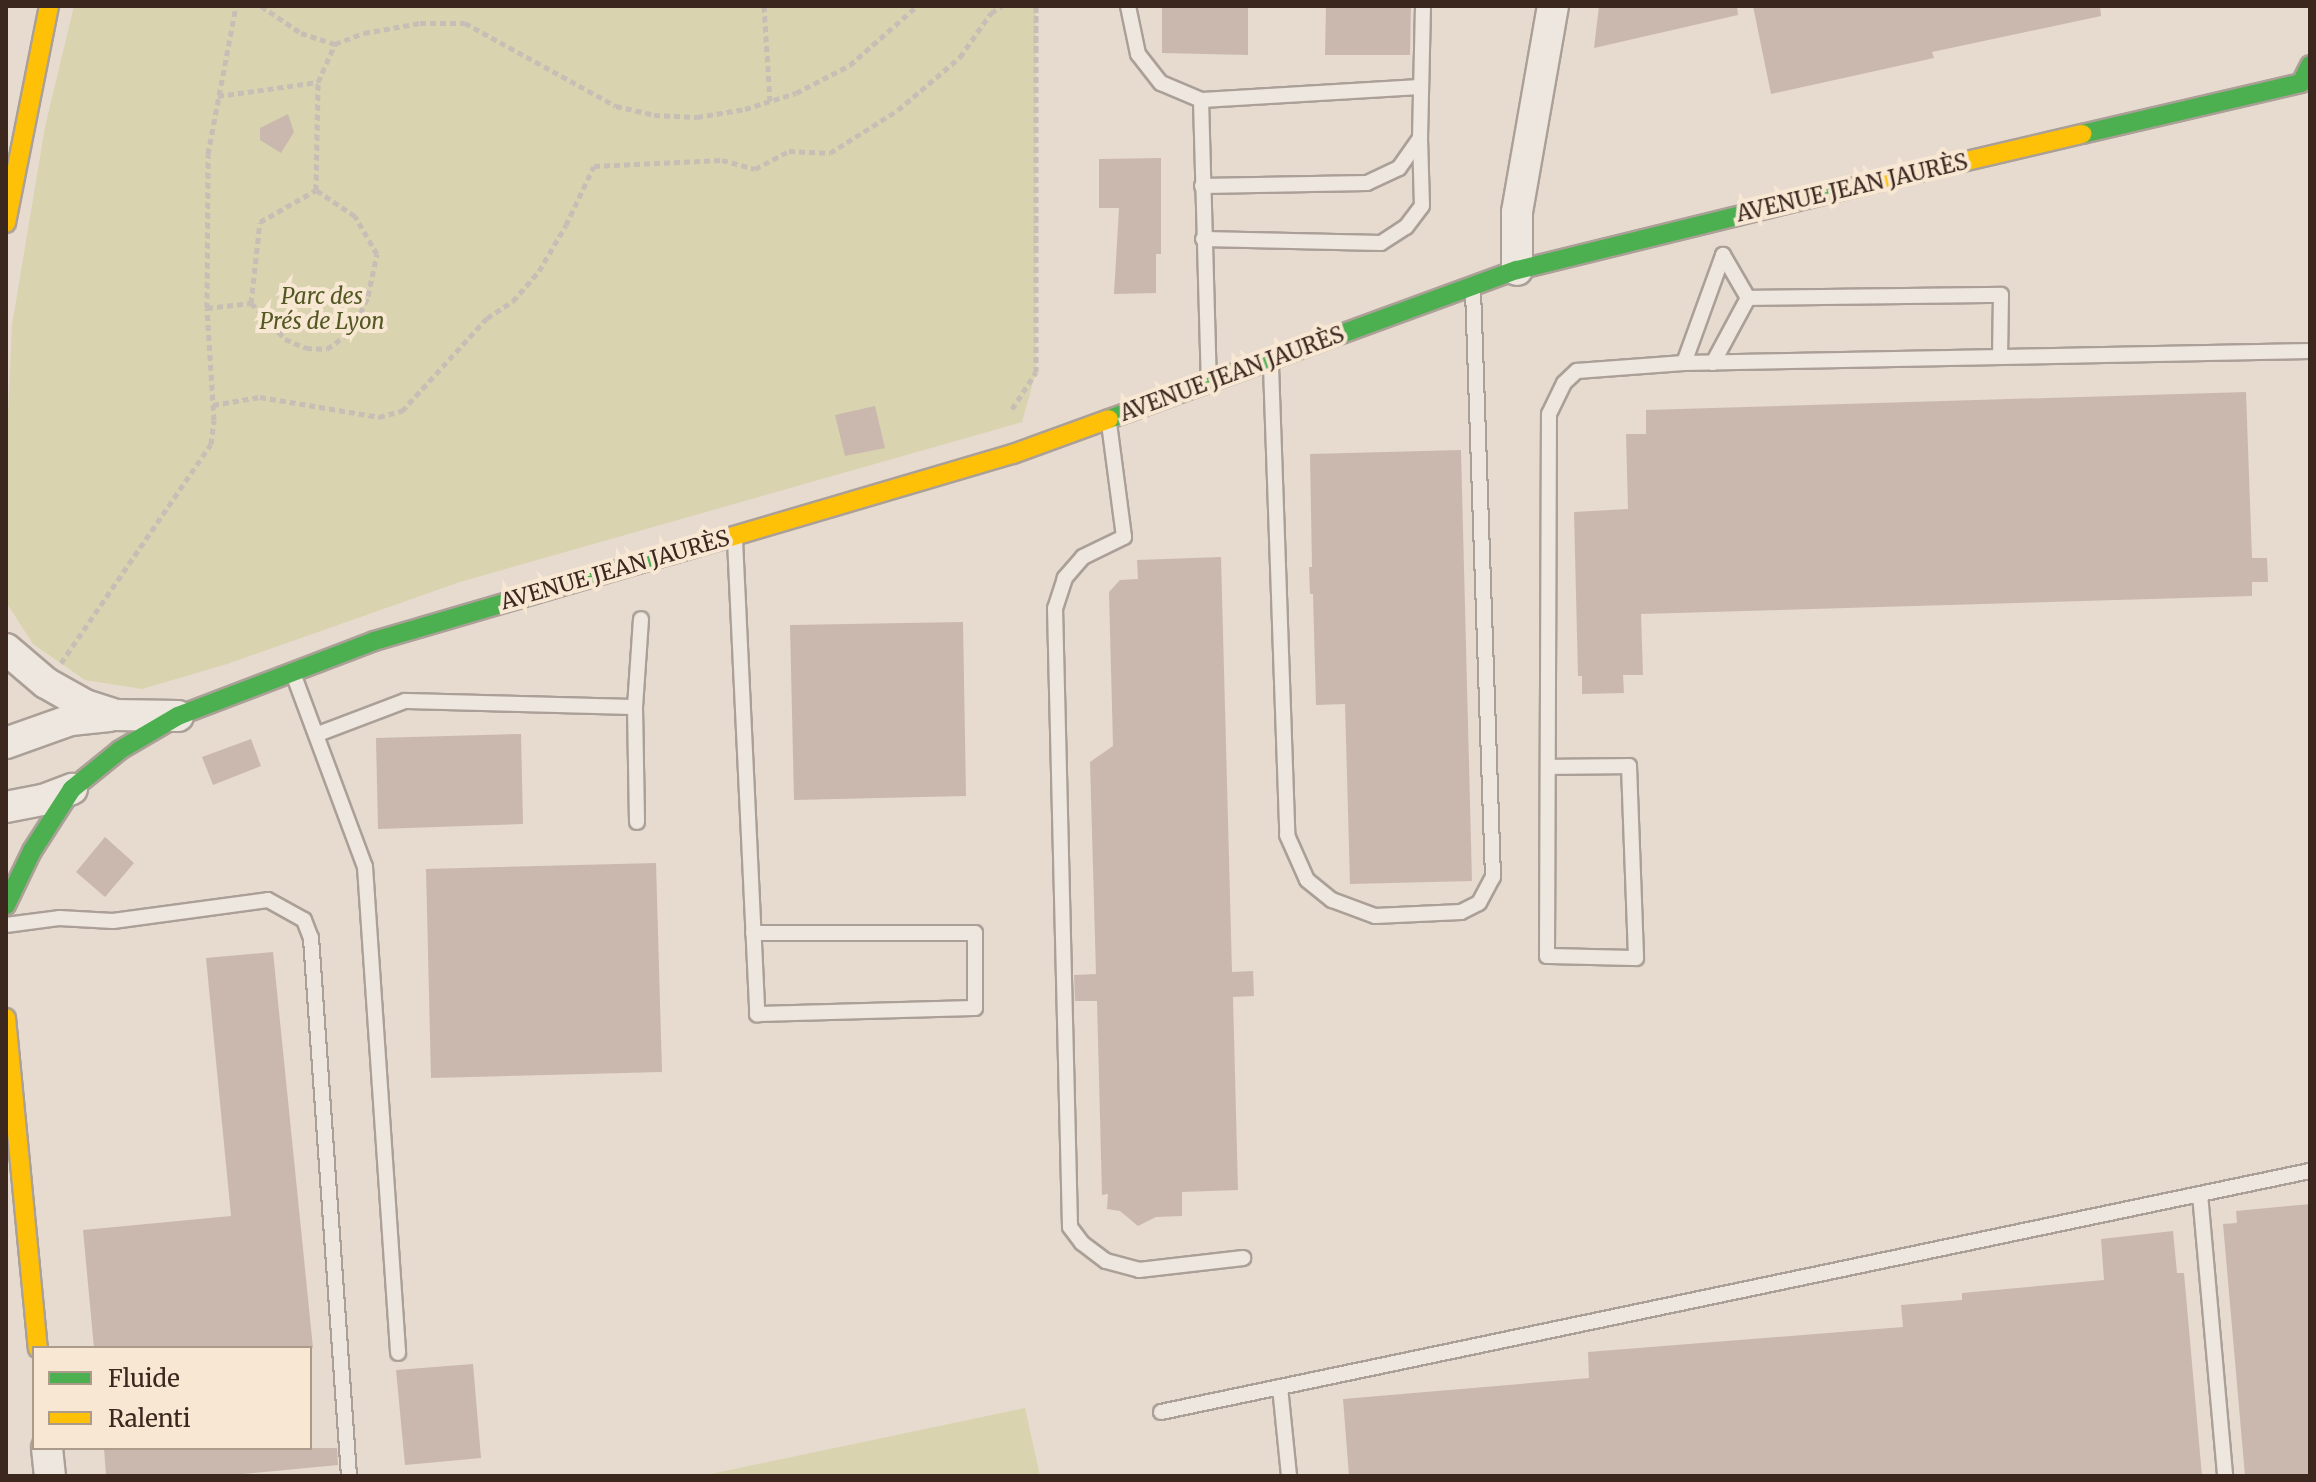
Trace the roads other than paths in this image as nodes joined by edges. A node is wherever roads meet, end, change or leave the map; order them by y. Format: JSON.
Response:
{"nodes":[{"id":1,"x":49,"y":6,"type":"edge"},
{"id":2,"x":1128,"y":6,"type":"edge"},
{"id":3,"x":1423,"y":6,"type":"edge"},
{"id":4,"x":1553,"y":6,"type":"edge"},
{"id":5,"x":2310,"y":65,"type":"edge"},
{"id":6,"x":1421,"y":87,"type":"junction"},
{"id":7,"x":1201,"y":100,"type":"junction"},
{"id":8,"x":1420,"y":138,"type":"junction"},
{"id":9,"x":1202,"y":186,"type":"junction"},
{"id":10,"x":6,"y":223,"type":"edge"},
{"id":11,"x":1718,"y":238,"type":"junction"},
{"id":12,"x":1203,"y":239,"type":"junction"},
{"id":13,"x":1517,"y":270,"type":"junction"},
{"id":14,"x":1473,"y":286,"type":"junction"},
{"id":15,"x":1748,"y":298,"type":"junction"},
{"id":16,"x":2310,"y":351,"type":"edge"},
{"id":17,"x":2000,"y":357,"type":"junction"},
{"id":18,"x":1271,"y":360,"type":"junction"},
{"id":19,"x":1684,"y":363,"type":"junction"},
{"id":20,"x":1713,"y":363,"type":"junction"},
{"id":21,"x":1210,"y":382,"type":"junction"},
{"id":22,"x":1108,"y":419,"type":"junction"},
{"id":23,"x":735,"y":535,"type":"junction"},
{"id":24,"x":641,"y":619,"type":"dead end"},
{"id":25,"x":6,"y":649,"type":"edge"},
{"id":26,"x":293,"y":672,"type":"junction"},
{"id":27,"x":635,"y":707,"type":"junction"},
{"id":28,"x":115,"y":715,"type":"junction"},
{"id":29,"x":178,"y":716,"type":"junction"},
{"id":30,"x":318,"y":734,"type":"junction"},
{"id":31,"x":6,"y":743,"type":"edge"},
{"id":32,"x":1548,"y":767,"type":"junction"},
{"id":33,"x":72,"y":789,"type":"junction"},
{"id":34,"x":6,"y":807,"type":"edge"},
{"id":35,"x":637,"y":822,"type":"dead end"},
{"id":36,"x":6,"y":905,"type":"edge"},
{"id":37,"x":6,"y":925,"type":"edge"},
{"id":38,"x":753,"y":933,"type":"junction"},
{"id":39,"x":6,"y":1018,"type":"edge"},
{"id":40,"x":2310,"y":1171,"type":"edge"},
{"id":41,"x":2200,"y":1194,"type":"junction"},
{"id":42,"x":1243,"y":1258,"type":"dead end"},
{"id":43,"x":38,"y":1346,"type":"edge"},
{"id":44,"x":398,"y":1353,"type":"dead end"},
{"id":45,"x":1280,"y":1387,"type":"junction"},
{"id":46,"x":1161,"y":1412,"type":"dead end"},
{"id":47,"x":47,"y":1450,"type":"edge"},
{"id":48,"x":50,"y":1476,"type":"edge"},
{"id":49,"x":349,"y":1476,"type":"edge"},
{"id":50,"x":1289,"y":1476,"type":"edge"},
{"id":51,"x":2225,"y":1476,"type":"edge"}],
"edges":[{"from":1,"to":10,"type":"street"},
{"from":2,"to":7,"type":"lane"},
{"from":3,"to":6,"type":"lane"},
{"from":4,"to":13,"type":"street"},
{"from":5,"to":11,"type":"street","name":"AVENUE JEAN JAURÈS"},
{"from":6,"to":7,"type":"lane"},
{"from":6,"to":8,"type":"lane"},
{"from":7,"to":9,"type":"lane"},
{"from":8,"to":9,"type":"lane"},
{"from":8,"to":12,"type":"lane"},
{"from":9,"to":12,"type":"lane"},
{"from":11,"to":13,"type":"street","name":"AVENUE JEAN JAURÈS"},
{"from":11,"to":15,"type":"lane"},
{"from":11,"to":19,"type":"lane"},
{"from":12,"to":21,"type":"lane"},
{"from":13,"to":14,"type":"street","name":"AVENUE JEAN JAURÈS"},
{"from":14,"to":18,"type":"street","name":"AVENUE JEAN JAURÈS"},
{"from":14,"to":18,"type":"lane"},
{"from":15,"to":17,"type":"lane"},
{"from":15,"to":20,"type":"lane"},
{"from":16,"to":17,"type":"lane"},
{"from":17,"to":20,"type":"lane"},
{"from":18,"to":21,"type":"street","name":"AVENUE JEAN JAURÈS"},
{"from":19,"to":20,"type":"lane"},
{"from":19,"to":32,"type":"lane"},
{"from":21,"to":22,"type":"street","name":"AVENUE JEAN JAURÈS"},
{"from":22,"to":23,"type":"street","name":"AVENUE JEAN JAURÈS"},
{"from":22,"to":42,"type":"lane"},
{"from":23,"to":26,"type":"street","name":"AVENUE JEAN JAURÈS"},
{"from":23,"to":38,"type":"lane"},
{"from":24,"to":27,"type":"lane"},
{"from":25,"to":28,"type":"street","name":"AVENUE JEAN JAURÈS"},
{"from":26,"to":29,"type":"street","name":"AVENUE JEAN JAURÈS"},
{"from":26,"to":30,"type":"lane"},
{"from":27,"to":30,"type":"lane"},
{"from":27,"to":35,"type":"lane"},
{"from":28,"to":29,"type":"street","name":"AVENUE JEAN JAURÈS"},
{"from":28,"to":31,"type":"street","name":"AVENUE JEAN JAURÈS"},
{"from":29,"to":33,"type":"street","name":"AVENUE JEAN JAURÈS"},
{"from":30,"to":44,"type":"lane"},
{"from":32,"to":32,"type":"lane"},
{"from":33,"to":34,"type":"street","name":"AVENUE JEAN JAURÈS"},
{"from":33,"to":36,"type":"street","name":"AVENUE JEAN JAURÈS"},
{"from":37,"to":49,"type":"lane"},
{"from":38,"to":38,"type":"lane"},
{"from":39,"to":43,"type":"street"},
{"from":40,"to":41,"type":"lane"},
{"from":41,"to":45,"type":"lane"},
{"from":41,"to":51,"type":"lane"},
{"from":45,"to":46,"type":"lane"},
{"from":45,"to":50,"type":"lane"},
{"from":47,"to":48,"type":"street"}]}
